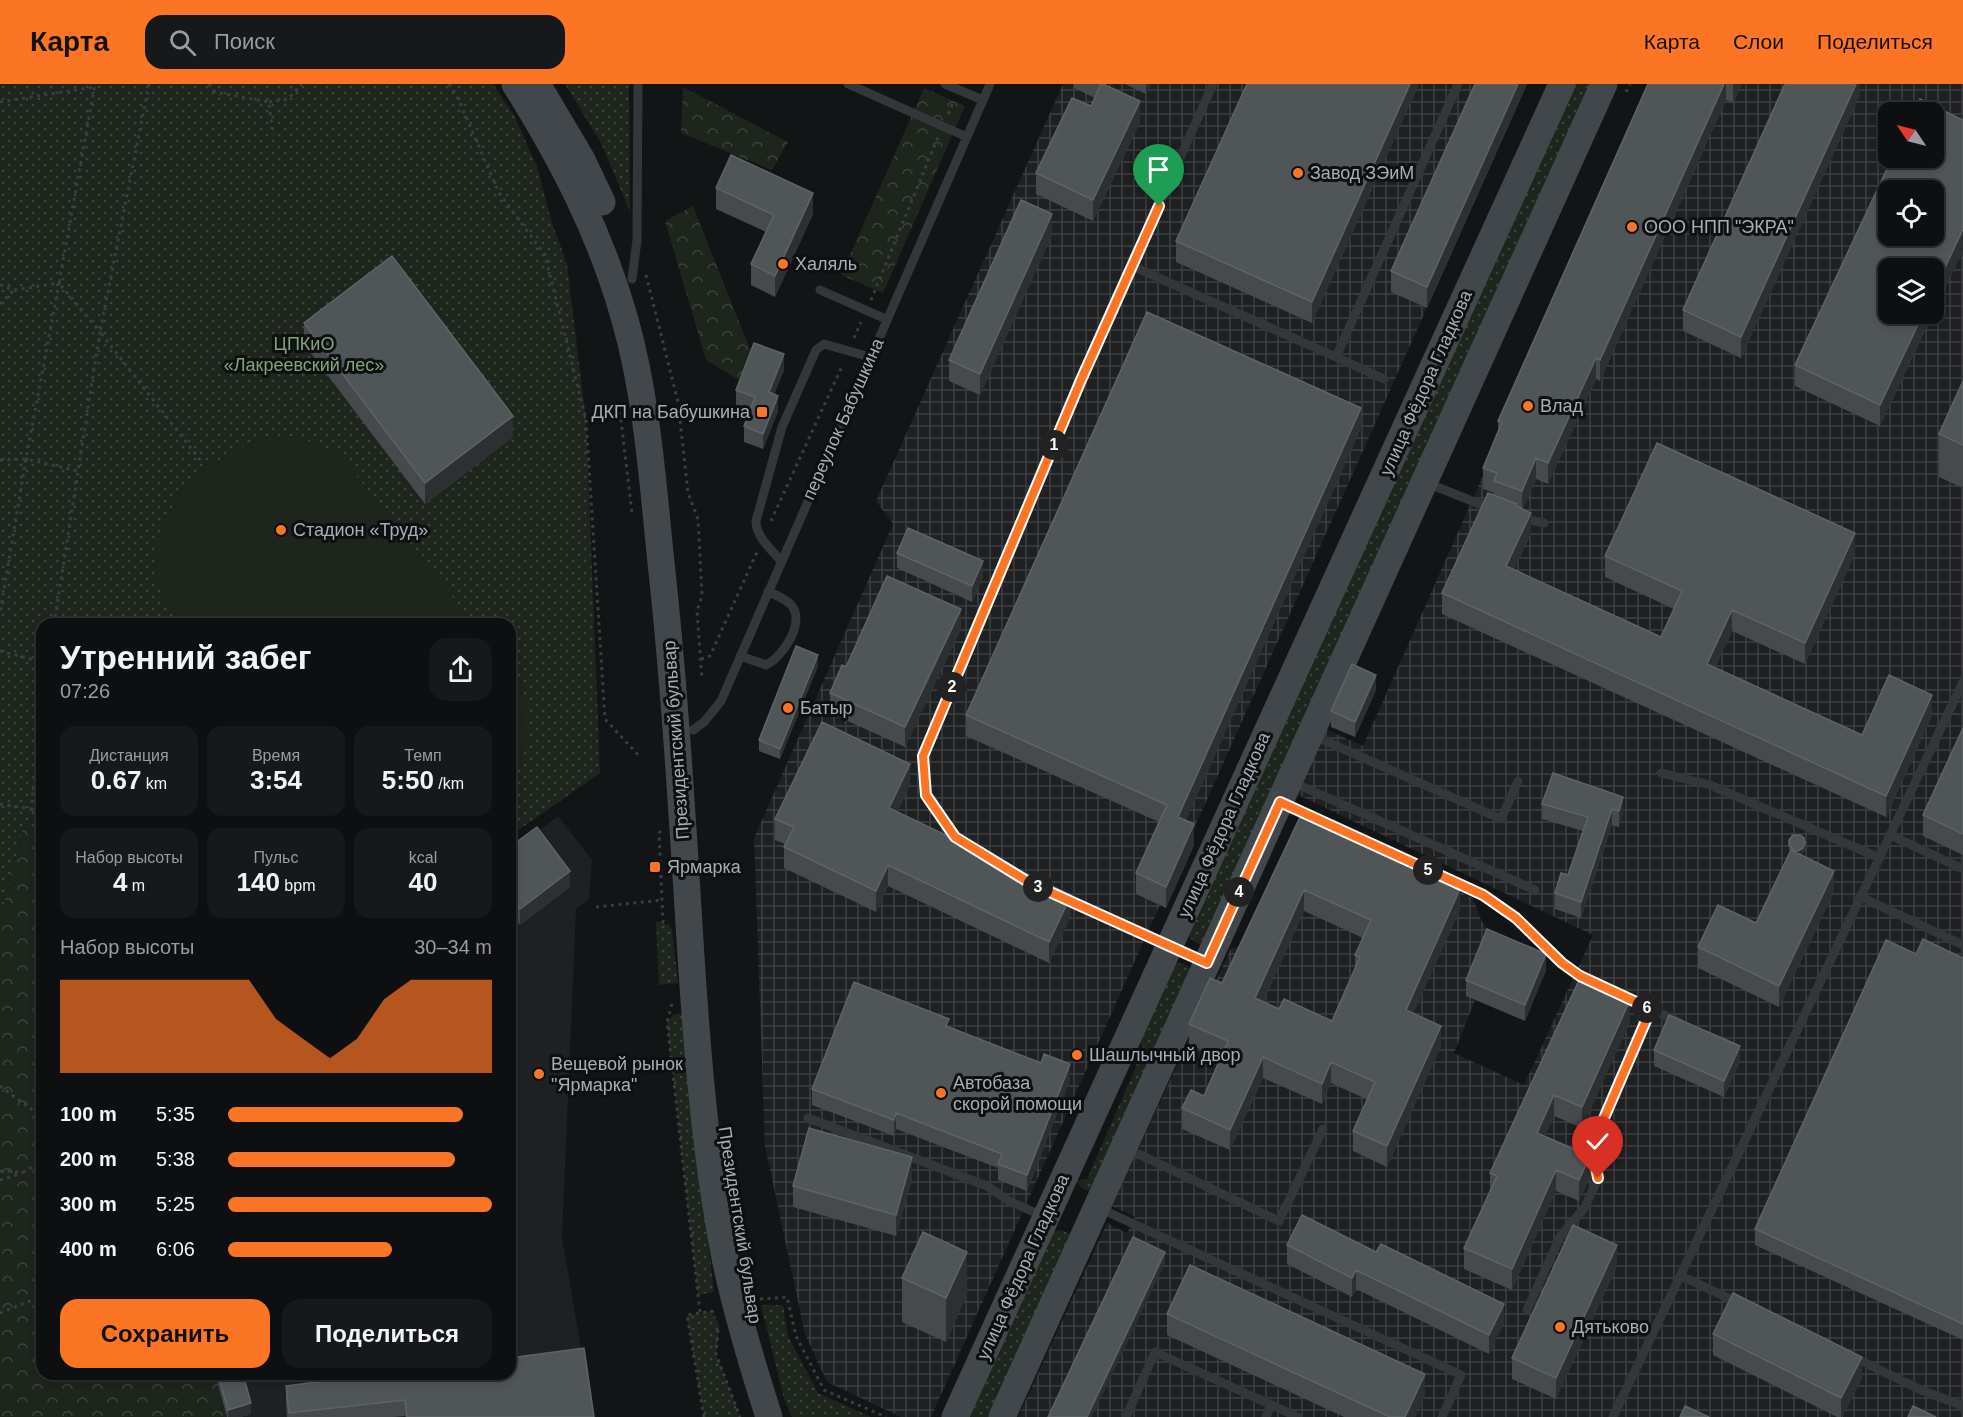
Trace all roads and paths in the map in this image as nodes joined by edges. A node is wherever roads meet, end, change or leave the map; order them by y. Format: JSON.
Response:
{"nodes":[{"id":1,"x":149,"y":84,"type":"edge"},
{"id":2,"x":208,"y":84,"type":"edge"},
{"id":3,"x":302,"y":84,"type":"edge"},
{"id":4,"x":449,"y":84,"type":"edge"},
{"id":5,"x":515,"y":84,"type":"edge"},
{"id":6,"x":537,"y":84,"type":"edge"},
{"id":7,"x":638,"y":84,"type":"edge"},
{"id":8,"x":848,"y":84,"type":"edge"},
{"id":9,"x":945,"y":84,"type":"edge"},
{"id":10,"x":990,"y":84,"type":"edge"},
{"id":11,"x":1214,"y":84,"type":"edge"},
{"id":12,"x":1458,"y":84,"type":"edge"},
{"id":13,"x":1562,"y":84,"type":"edge"},
{"id":14,"x":1604,"y":84,"type":"edge"},
{"id":15,"x":95,"y":85,"type":"edge"},
{"id":16,"x":959,"y":90,"type":"junction"},
{"id":17,"x":983,"y":100,"type":"junction"},
{"id":18,"x":0,"y":102,"type":"edge"},
{"id":19,"x":269,"y":102,"type":"junction"},
{"id":20,"x":942,"y":126,"type":"junction"},
{"id":21,"x":273,"y":135,"type":"dead end"},
{"id":22,"x":967,"y":137,"type":"junction"},
{"id":23,"x":1494,"y":233,"type":"junction"},
{"id":24,"x":1530,"y":249,"type":"junction"},
{"id":25,"x":1132,"y":266,"type":"junction"},
{"id":26,"x":632,"y":279,"type":"junction"},
{"id":27,"x":59,"y":283,"type":"junction"},
{"id":28,"x":0,"y":285,"type":"edge"},
{"id":29,"x":14,"y":290,"type":"junction"},
{"id":30,"x":820,"y":290,"type":"dead end"},
{"id":31,"x":0,"y":304,"type":"edge"},
{"id":32,"x":866,"y":310,"type":"junction"},
{"id":33,"x":886,"y":319,"type":"junction"},
{"id":34,"x":100,"y":332,"type":"junction"},
{"id":35,"x":849,"y":352,"type":"junction"},
{"id":36,"x":870,"y":357,"type":"junction"},
{"id":37,"x":1336,"y":357,"type":"junction"},
{"id":38,"x":1384,"y":379,"type":"dead end"},
{"id":39,"x":619,"y":402,"type":"dead end"},
{"id":40,"x":26,"y":459,"type":"junction"},
{"id":41,"x":0,"y":460,"type":"edge"},
{"id":42,"x":201,"y":461,"type":"dead end"},
{"id":43,"x":78,"y":471,"type":"junction"},
{"id":44,"x":1424,"y":482,"type":"junction"},
{"id":45,"x":688,"y":493,"type":"dead end"},
{"id":46,"x":632,"y":516,"type":"dead end"},
{"id":47,"x":1544,"y":523,"type":"dead end"},
{"id":48,"x":763,"y":539,"type":"junction"},
{"id":49,"x":781,"y":561,"type":"junction"},
{"id":50,"x":768,"y":591,"type":"junction"},
{"id":51,"x":0,"y":613,"type":"edge"},
{"id":52,"x":55,"y":618,"type":"edge"},
{"id":53,"x":0,"y":651,"type":"edge"},
{"id":54,"x":740,"y":656,"type":"junction"},
{"id":55,"x":701,"y":659,"type":"junction"},
{"id":56,"x":36,"y":660,"type":"edge"},
{"id":57,"x":702,"y":679,"type":"dead end"},
{"id":58,"x":1963,"y":682,"type":"edge"},
{"id":59,"x":685,"y":733,"type":"junction"},
{"id":60,"x":1311,"y":734,"type":"junction"},
{"id":61,"x":640,"y":757,"type":"dead end"},
{"id":62,"x":36,"y":767,"type":"edge"},
{"id":63,"x":1661,"y":773,"type":"dead end"},
{"id":64,"x":1518,"y":781,"type":"dead end"},
{"id":65,"x":1285,"y":791,"type":"junction"},
{"id":66,"x":0,"y":804,"type":"edge"},
{"id":67,"x":31,"y":809,"type":"junction"},
{"id":68,"x":36,"y":812,"type":"edge"},
{"id":69,"x":1890,"y":835,"type":"junction"},
{"id":70,"x":1880,"y":858,"type":"junction"},
{"id":71,"x":992,"y":860,"type":"edge"},
{"id":72,"x":1963,"y":869,"type":"edge"},
{"id":73,"x":1535,"y":890,"type":"dead end"},
{"id":74,"x":1049,"y":892,"type":"edge"},
{"id":75,"x":1861,"y":897,"type":"junction"},
{"id":76,"x":662,"y":900,"type":"dead end"},
{"id":77,"x":596,"y":907,"type":"dead end"},
{"id":78,"x":1963,"y":945,"type":"edge"},
{"id":79,"x":1169,"y":946,"type":"junction"},
{"id":80,"x":1207,"y":963,"type":"junction"},
{"id":81,"x":1651,"y":1009,"type":"junction"},
{"id":82,"x":667,"y":1022,"type":"dead end"},
{"id":83,"x":1688,"y":1026,"type":"edge"},
{"id":84,"x":0,"y":1086,"type":"edge"},
{"id":85,"x":36,"y":1113,"type":"edge"},
{"id":86,"x":808,"y":1118,"type":"dead end"},
{"id":87,"x":1323,"y":1129,"type":"dead end"},
{"id":88,"x":1124,"y":1147,"type":"junction"},
{"id":89,"x":36,"y":1165,"type":"edge"},
{"id":90,"x":0,"y":1171,"type":"edge"},
{"id":91,"x":23,"y":1172,"type":"junction"},
{"id":92,"x":0,"y":1180,"type":"edge"},
{"id":93,"x":1048,"y":1211,"type":"junction"},
{"id":94,"x":1094,"y":1215,"type":"junction"},
{"id":95,"x":1681,"y":1276,"type":"junction"},
{"id":96,"x":36,"y":1298,"type":"edge"},
{"id":97,"x":760,"y":1299,"type":"dead end"},
{"id":98,"x":1527,"y":1310,"type":"dead end"},
{"id":99,"x":1754,"y":1310,"type":"edge"},
{"id":100,"x":700,"y":1312,"type":"junction"},
{"id":101,"x":0,"y":1313,"type":"edge"},
{"id":102,"x":1838,"y":1350,"type":"edge"},
{"id":103,"x":1271,"y":1405,"type":"junction"},
{"id":104,"x":1963,"y":1406,"type":"edge"},
{"id":105,"x":704,"y":1417,"type":"edge"},
{"id":106,"x":740,"y":1417,"type":"edge"},
{"id":107,"x":768,"y":1417,"type":"edge"},
{"id":108,"x":786,"y":1417,"type":"edge"},
{"id":109,"x":886,"y":1417,"type":"edge"},
{"id":110,"x":955,"y":1417,"type":"edge"},
{"id":111,"x":1002,"y":1417,"type":"edge"},
{"id":112,"x":1126,"y":1417,"type":"edge"},
{"id":113,"x":1266,"y":1417,"type":"edge"},
{"id":114,"x":1298,"y":1417,"type":"edge"},
{"id":115,"x":1442,"y":1417,"type":"edge"},
{"id":116,"x":1613,"y":1417,"type":"edge"}],
"edges":[{"from":1,"to":34,"type":"path"},
{"from":2,"to":19,"type":"path"},
{"from":3,"to":19,"type":"path"},
{"from":4,"to":61,"type":"path"},
{"from":5,"to":59,"type":"main road","name":"Президентский бульвар"},
{"from":6,"to":26,"type":"main road","name":"Президентский бульвар"},
{"from":7,"to":26,"type":"lane"},
{"from":8,"to":20,"type":"lane"},
{"from":9,"to":16,"type":"lane"},
{"from":10,"to":17,"type":"lane","name":"переулок Бабушкина"},
{"from":11,"to":25,"type":"lane"},
{"from":12,"to":37,"type":"lane"},
{"from":13,"to":23,"type":"main road","name":"улица Фёдора Гладкова"},
{"from":14,"to":24,"type":"main road"},
{"from":15,"to":18,"type":"path"},
{"from":15,"to":27,"type":"path"},
{"from":16,"to":17,"type":"lane"},
{"from":16,"to":20,"type":"path"},
{"from":17,"to":22,"type":"lane","name":"переулок Бабушкина"},
{"from":19,"to":21,"type":"path"},
{"from":20,"to":22,"type":"lane"},
{"from":20,"to":32,"type":"path"},
{"from":22,"to":33,"type":"lane","name":"переулок Бабушкина"},
{"from":23,"to":24,"type":"main road"},
{"from":23,"to":79,"type":"main road","name":"улица Фёдора Гладкова"},
{"from":24,"to":44,"type":"main road"},
{"from":25,"to":37,"type":"lane"},
{"from":25,"to":71,"type":"lane"},
{"from":26,"to":59,"type":"main road","name":"Президентский бульвар"},
{"from":27,"to":29,"type":"path"},
{"from":27,"to":34,"type":"path"},
{"from":27,"to":40,"type":"path"},
{"from":28,"to":29,"type":"path"},
{"from":29,"to":31,"type":"path"},
{"from":30,"to":32,"type":"lane"},
{"from":32,"to":33,"type":"lane"},
{"from":32,"to":35,"type":"path"},
{"from":33,"to":36,"type":"lane","name":"переулок Бабушкина"},
{"from":34,"to":42,"type":"path"},
{"from":34,"to":43,"type":"path"},
{"from":35,"to":36,"type":"lane"},
{"from":35,"to":48,"type":"path"},
{"from":35,"to":48,"type":"lane"},
{"from":36,"to":49,"type":"lane","name":"переулок Бабушкина"},
{"from":37,"to":38,"type":"lane"},
{"from":39,"to":46,"type":"path"},
{"from":40,"to":41,"type":"path"},
{"from":40,"to":43,"type":"path"},
{"from":40,"to":51,"type":"path"},
{"from":43,"to":52,"type":"path"},
{"from":44,"to":47,"type":"lane"},
{"from":44,"to":60,"type":"main road"},
{"from":45,"to":55,"type":"path"},
{"from":48,"to":49,"type":"lane"},
{"from":48,"to":55,"type":"path"},
{"from":49,"to":50,"type":"lane","name":"переулок Бабушкина"},
{"from":50,"to":54,"type":"lane","name":"переулок Бабушкина"},
{"from":50,"to":54,"type":"lane"},
{"from":53,"to":56,"type":"path"},
{"from":54,"to":59,"type":"lane","name":"переулок Бабушкина"},
{"from":55,"to":57,"type":"path"},
{"from":58,"to":69,"type":"lane"},
{"from":59,"to":107,"type":"main road","name":"Президентский бульвар"},
{"from":59,"to":108,"type":"main road","name":"Президентский бульвар"},
{"from":60,"to":64,"type":"lane"},
{"from":60,"to":65,"type":"main road"},
{"from":62,"to":67,"type":"path"},
{"from":63,"to":70,"type":"lane"},
{"from":65,"to":73,"type":"lane"},
{"from":65,"to":80,"type":"main road"},
{"from":65,"to":81,"type":"lane"},
{"from":66,"to":67,"type":"path"},
{"from":67,"to":68,"type":"path"},
{"from":69,"to":70,"type":"lane"},
{"from":69,"to":72,"type":"lane"},
{"from":70,"to":75,"type":"lane"},
{"from":74,"to":79,"type":"lane"},
{"from":75,"to":78,"type":"lane"},
{"from":75,"to":95,"type":"lane"},
{"from":76,"to":77,"type":"path"},
{"from":79,"to":80,"type":"main road"},
{"from":79,"to":93,"type":"main road","name":"улица Фёдора Гладкова"},
{"from":80,"to":88,"type":"main road"},
{"from":81,"to":83,"type":"lane"},
{"from":81,"to":98,"type":"lane"},
{"from":82,"to":100,"type":"path"},
{"from":84,"to":85,"type":"path"},
{"from":86,"to":93,"type":"lane"},
{"from":87,"to":88,"type":"lane"},
{"from":88,"to":94,"type":"main road"},
{"from":89,"to":91,"type":"path"},
{"from":90,"to":91,"type":"path"},
{"from":91,"to":92,"type":"path"},
{"from":93,"to":94,"type":"main road"},
{"from":93,"to":110,"type":"main road","name":"улица Фёдора Гладкова"},
{"from":94,"to":111,"type":"main road"},
{"from":94,"to":115,"type":"lane"},
{"from":95,"to":99,"type":"lane"},
{"from":95,"to":116,"type":"lane"},
{"from":96,"to":101,"type":"path"},
{"from":97,"to":109,"type":"path"},
{"from":100,"to":105,"type":"path"},
{"from":100,"to":106,"type":"path"},
{"from":102,"to":104,"type":"lane"},
{"from":103,"to":112,"type":"lane"},
{"from":103,"to":113,"type":"lane"},
{"from":103,"to":114,"type":"lane"}]}
